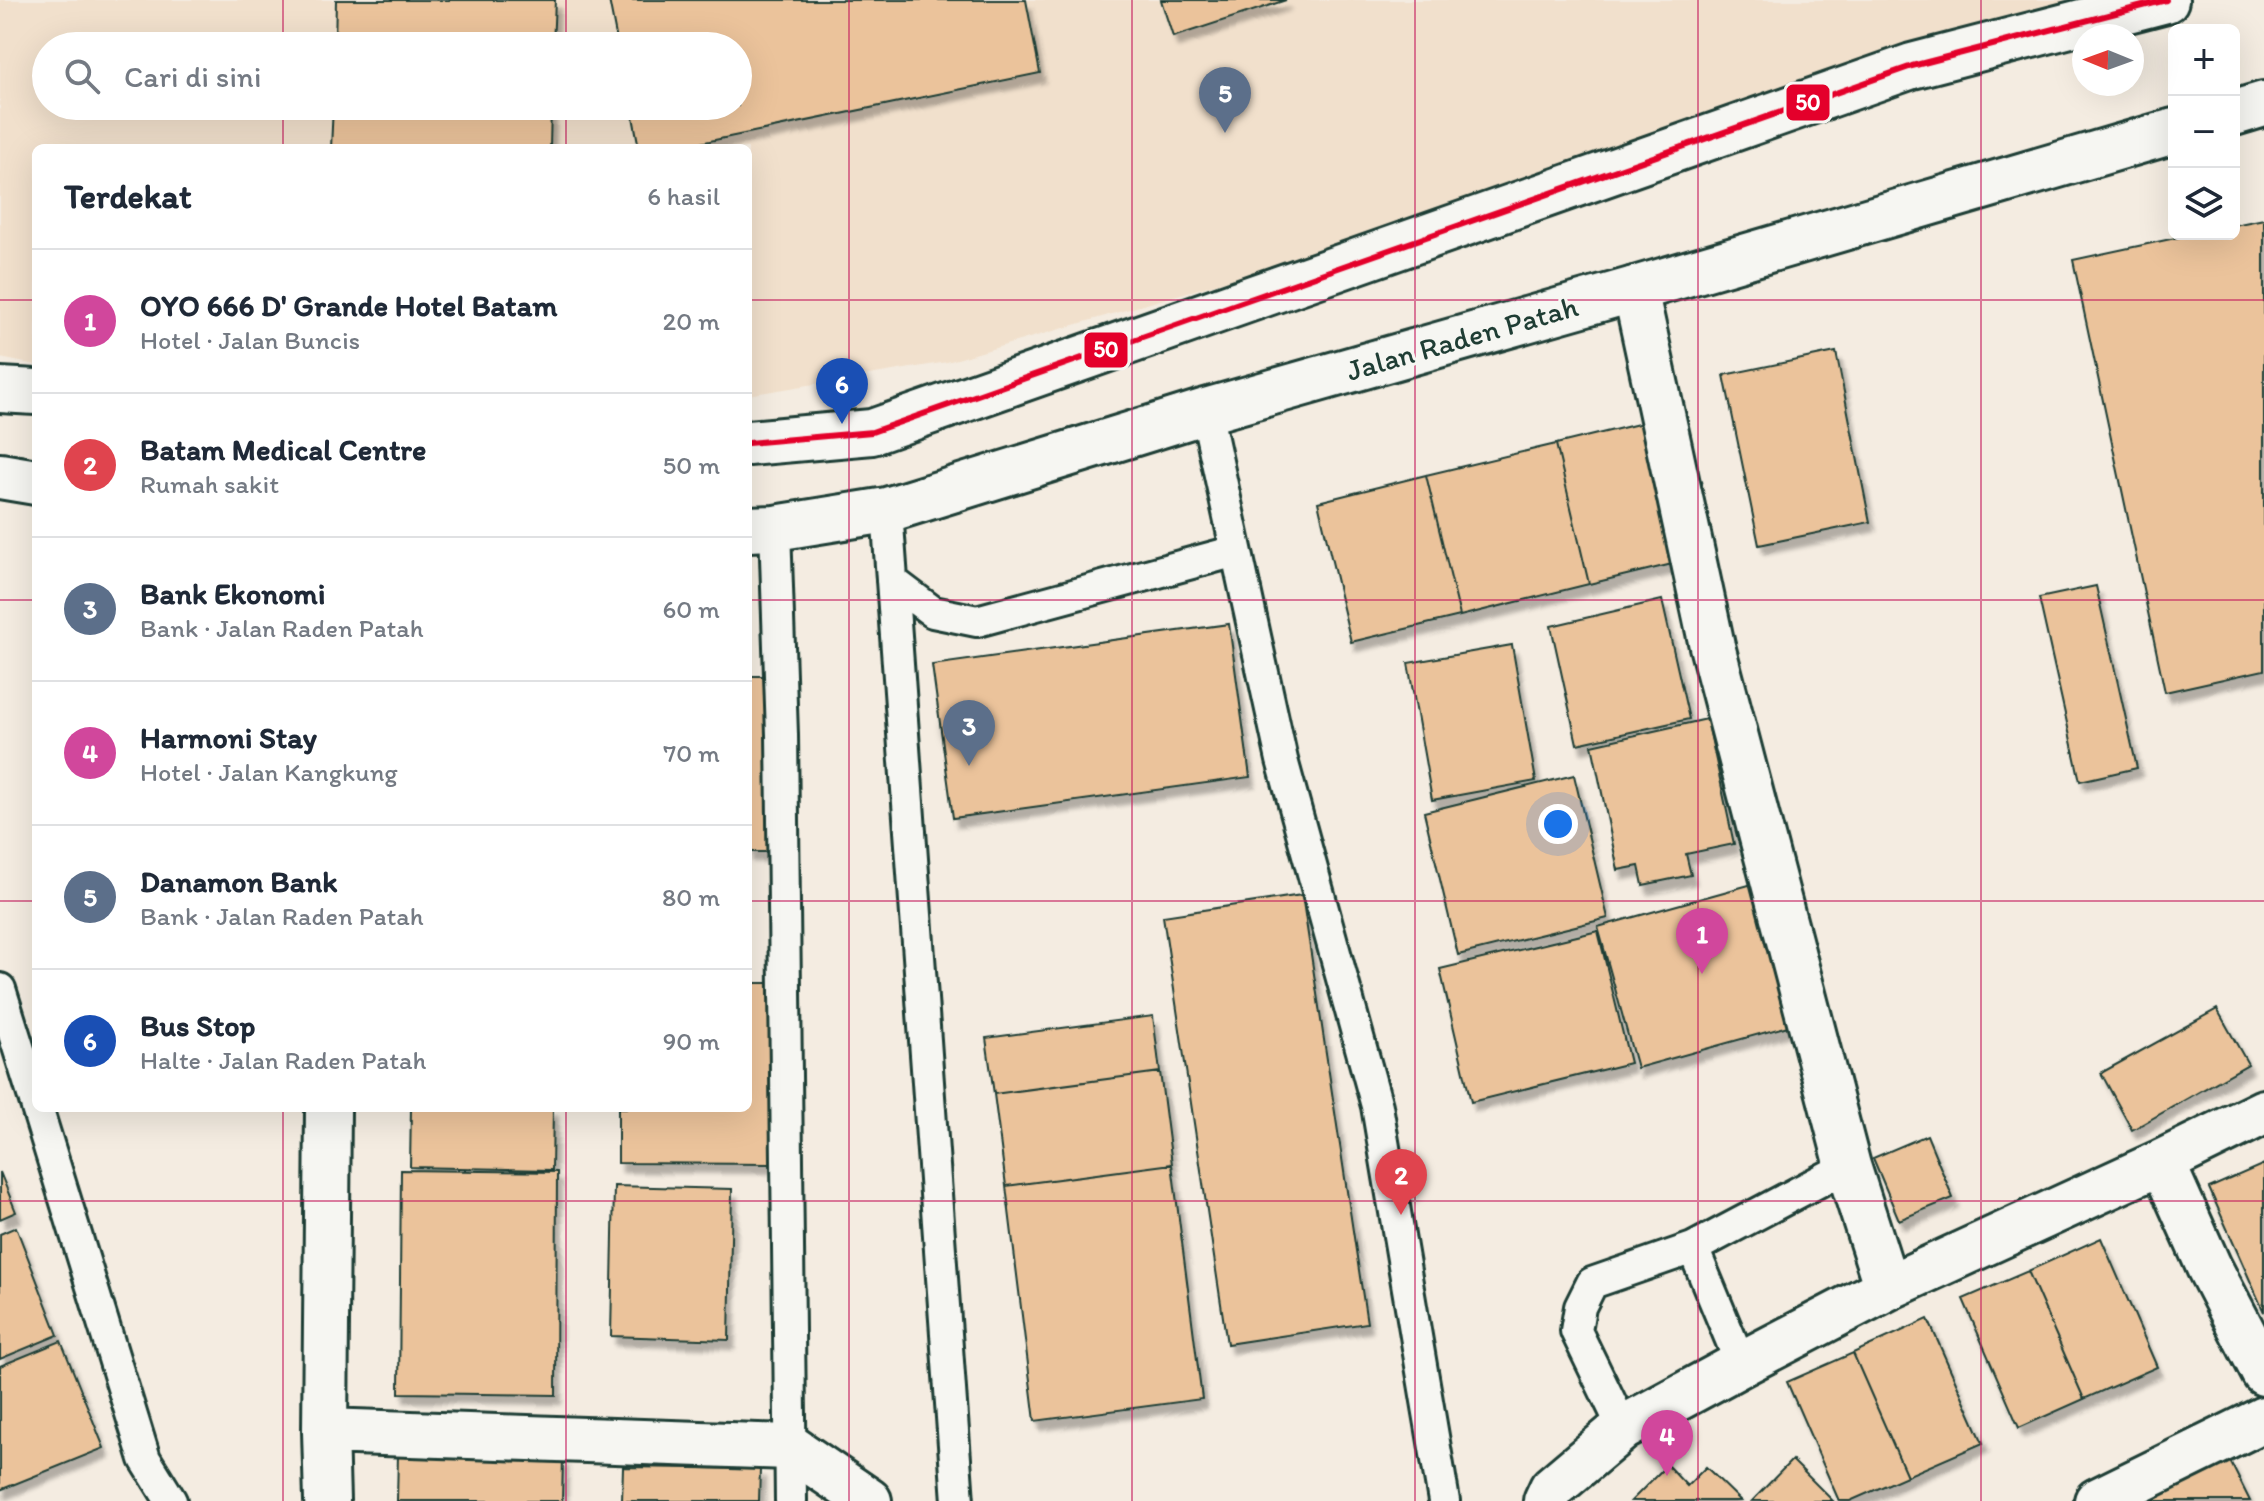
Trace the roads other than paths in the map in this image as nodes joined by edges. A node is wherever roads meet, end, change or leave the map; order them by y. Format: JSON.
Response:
{"nodes":[{"id":1,"x":2166,"y":0,"type":"edge"},
{"id":2,"x":2264,"y":104,"type":"edge"},
{"id":3,"x":2240,"y":111,"type":"edge"},
{"id":4,"x":2168,"y":133,"type":"edge"},
{"id":5,"x":1635,"y":289,"type":"junction"},
{"id":6,"x":0,"y":390,"type":"edge"},
{"id":7,"x":32,"y":392,"type":"edge"},
{"id":8,"x":1206,"y":411,"type":"junction"},
{"id":9,"x":752,"y":443,"type":"edge"},
{"id":10,"x":0,"y":476,"type":"edge"},
{"id":11,"x":32,"y":481,"type":"edge"},
{"id":12,"x":887,"y":510,"type":"junction"},
{"id":13,"x":762,"y":528,"type":"edge"},
{"id":14,"x":1236,"y":551,"type":"junction"},
{"id":15,"x":892,"y":581,"type":"junction"},
{"id":16,"x":0,"y":989,"type":"edge"},
{"id":17,"x":32,"y":1090,"type":"edge"},
{"id":18,"x":39,"y":1112,"type":"edge"},
{"id":19,"x":328,"y":1112,"type":"edge"},
{"id":20,"x":2264,"y":1112,"type":"edge"},
{"id":21,"x":2162,"y":1162,"type":"junction"},
{"id":22,"x":1848,"y":1166,"type":"junction"},
{"id":23,"x":1693,"y":1248,"type":"junction"},
{"id":24,"x":1887,"y":1288,"type":"junction"},
{"id":25,"x":1741,"y":1364,"type":"junction"},
{"id":26,"x":2264,"y":1373,"type":"edge"},
{"id":27,"x":2264,"y":1419,"type":"edge"},
{"id":28,"x":1623,"y":1428,"type":"junction"},
{"id":29,"x":325,"y":1431,"type":"junction"},
{"id":30,"x":790,"y":1447,"type":"junction"},
{"id":31,"x":1549,"y":1494,"type":"edge"},
{"id":32,"x":171,"y":1501,"type":"edge"},
{"id":33,"x":327,"y":1501,"type":"edge"},
{"id":34,"x":791,"y":1501,"type":"edge"},
{"id":35,"x":869,"y":1501,"type":"edge"},
{"id":36,"x":958,"y":1501,"type":"edge"},
{"id":37,"x":1444,"y":1501,"type":"edge"},
{"id":38,"x":1508,"y":1501,"type":"edge"},
{"id":39,"x":2097,"y":1501,"type":"edge"}],
"edges":[{"from":1,"to":9,"type":"street"},
{"from":2,"to":3,"type":"street"},
{"from":4,"to":5,"type":"street","name":"Jalan Raden Patah"},
{"from":5,"to":8,"type":"street","name":"Jalan Raden Patah"},
{"from":5,"to":22,"type":"street"},
{"from":6,"to":7,"type":"street"},
{"from":8,"to":12,"type":"street","name":"Jalan Raden Patah"},
{"from":8,"to":14,"type":"lane"},
{"from":10,"to":11,"type":"street"},
{"from":12,"to":13,"type":"street","name":"Jalan Raden Patah"},
{"from":12,"to":15,"type":"lane"},
{"from":13,"to":30,"type":"lane"},
{"from":14,"to":15,"type":"lane"},
{"from":14,"to":37,"type":"lane"},
{"from":15,"to":36,"type":"lane"},
{"from":16,"to":17,"type":"lane"},
{"from":18,"to":32,"type":"lane"},
{"from":19,"to":29,"type":"street"},
{"from":20,"to":21,"type":"street"},
{"from":21,"to":24,"type":"street"},
{"from":21,"to":26,"type":"street"},
{"from":22,"to":23,"type":"lane"},
{"from":22,"to":24,"type":"street"},
{"from":23,"to":25,"type":"lane"},
{"from":23,"to":28,"type":"lane"},
{"from":24,"to":25,"type":"street"},
{"from":25,"to":28,"type":"street"},
{"from":27,"to":39,"type":"street"},
{"from":28,"to":31,"type":"street"},
{"from":29,"to":30,"type":"street"},
{"from":29,"to":33,"type":"street"},
{"from":30,"to":34,"type":"lane"},
{"from":30,"to":35,"type":"street"},
{"from":31,"to":38,"type":"street"}]}
